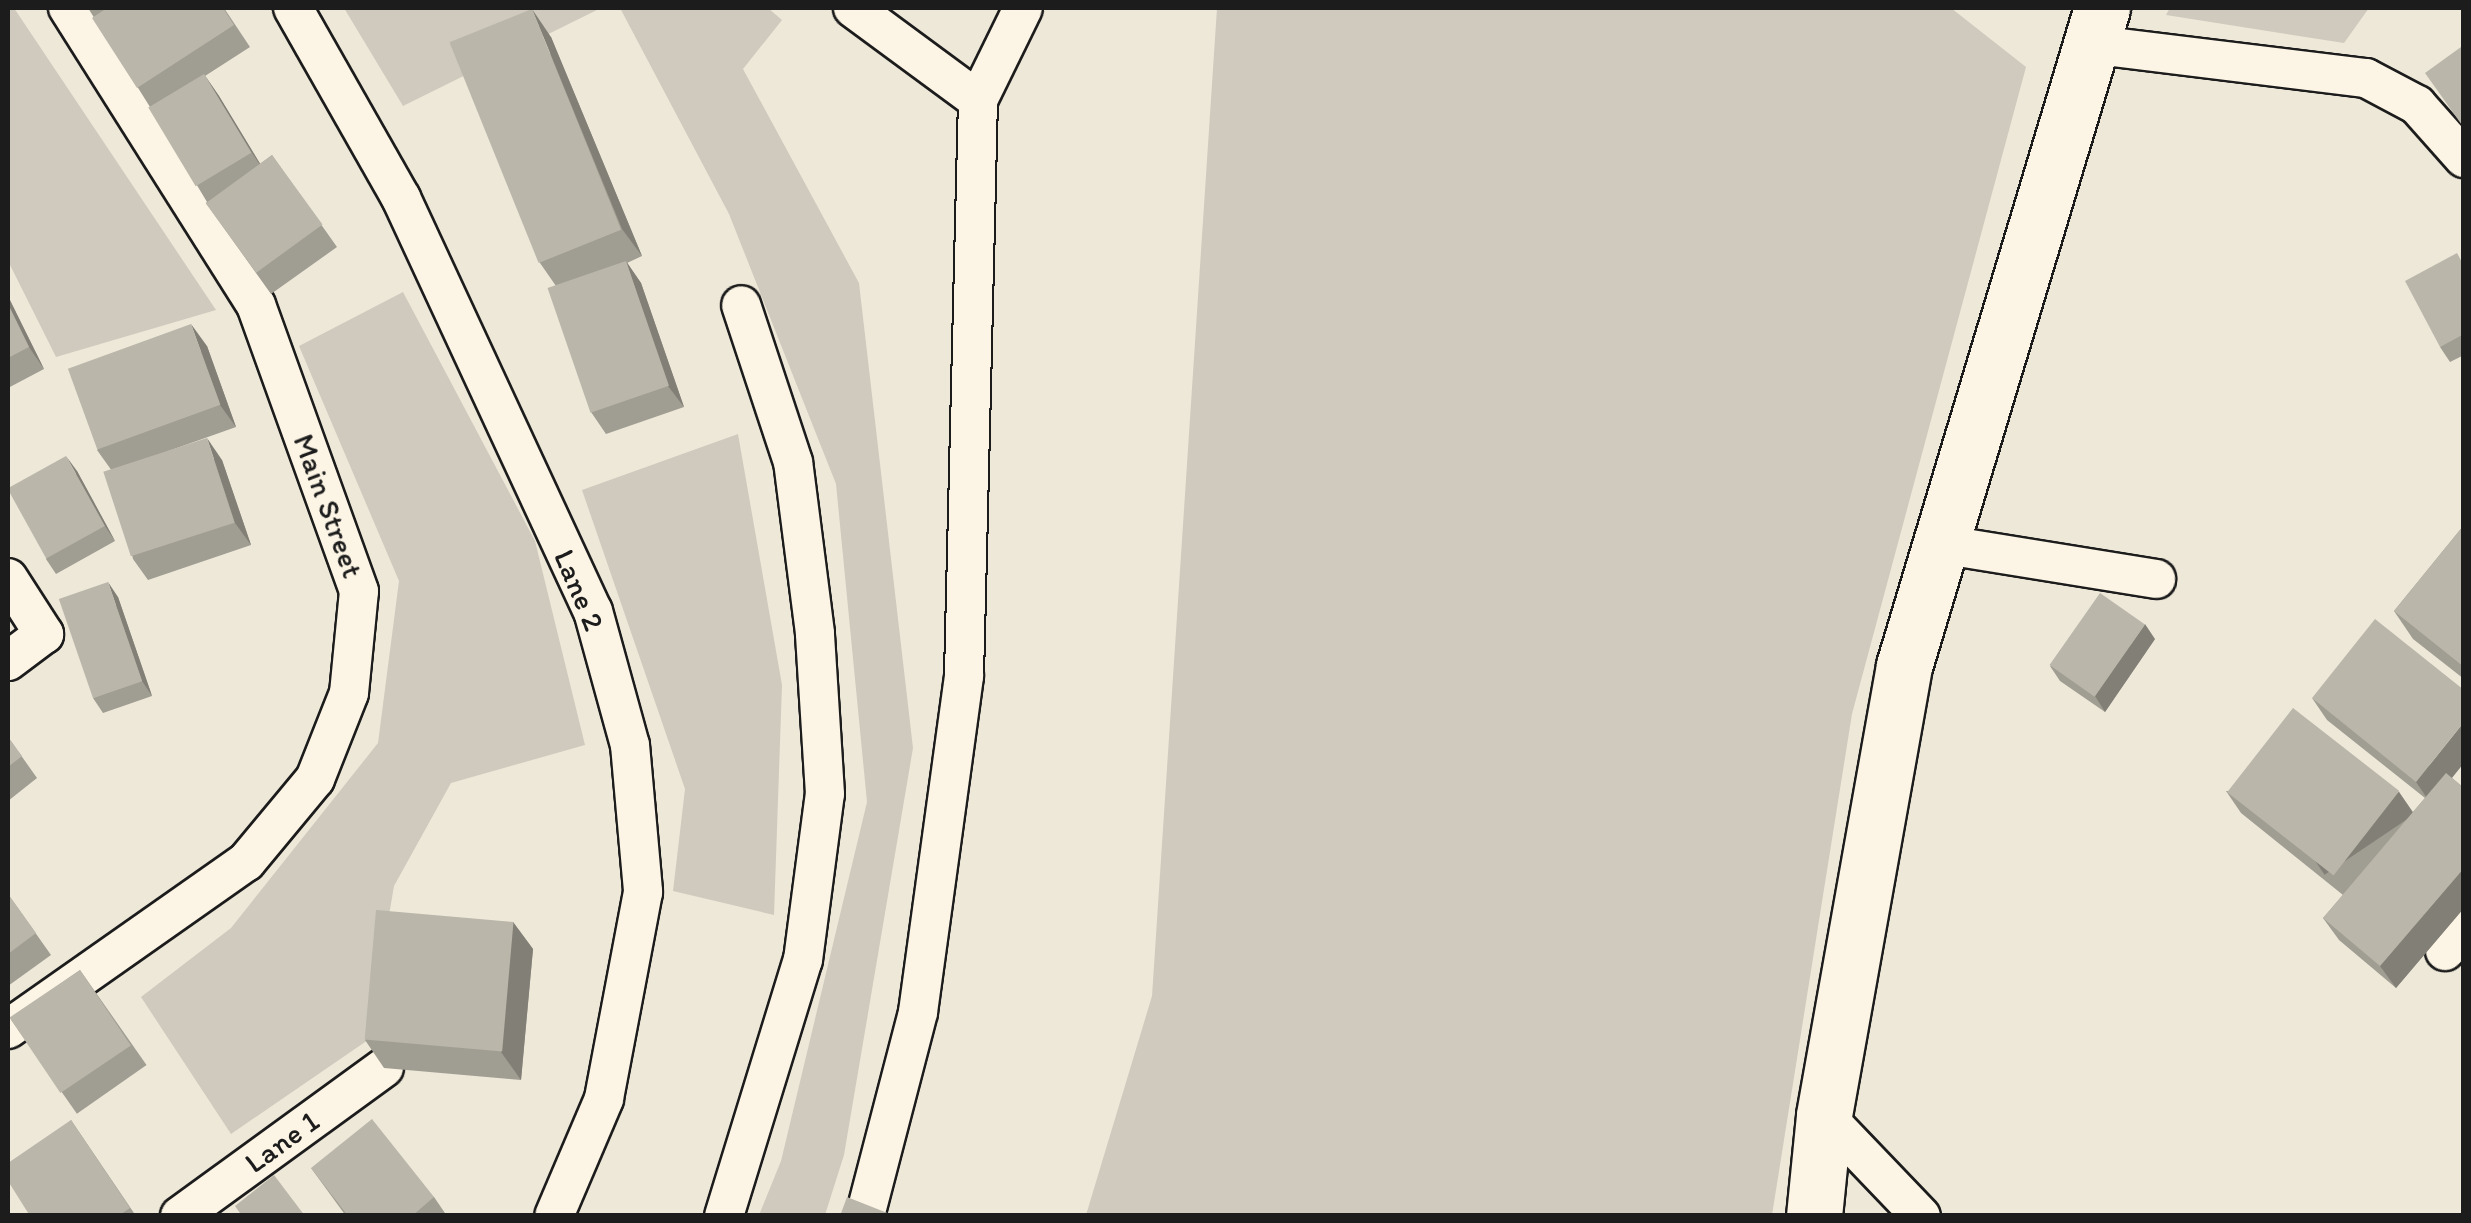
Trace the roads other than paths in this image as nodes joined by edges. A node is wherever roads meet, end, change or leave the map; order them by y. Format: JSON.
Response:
{"nodes":[{"id":1,"x":68,"y":8,"type":"edge"},
{"id":2,"x":293,"y":8,"type":"edge"},
{"id":3,"x":853,"y":8,"type":"edge"},
{"id":4,"x":1023,"y":8,"type":"edge"},
{"id":5,"x":2095,"y":26,"type":"edge"},
{"id":6,"x":978,"y":100,"type":"junction"},
{"id":7,"x":2464,"y":158,"type":"edge"},
{"id":8,"x":741,"y":305,"type":"dead end"},
{"id":9,"x":1940,"y":544,"type":"junction"},
{"id":10,"x":8,"y":578,"type":"edge"},
{"id":11,"x":2156,"y":579,"type":"dead end"},
{"id":12,"x":8,"y":662,"type":"edge"},
{"id":13,"x":8,"y":1029,"type":"edge"},
{"id":14,"x":384,"y":1068,"type":"edge"},
{"id":15,"x":1824,"y":1114,"type":"junction"},
{"id":16,"x":180,"y":1216,"type":"edge"},
{"id":17,"x":554,"y":1216,"type":"edge"},
{"id":18,"x":724,"y":1216,"type":"edge"},
{"id":19,"x":865,"y":1216,"type":"edge"},
{"id":20,"x":1814,"y":1216,"type":"edge"},
{"id":21,"x":1920,"y":1216,"type":"edge"}],
"edges":[{"from":1,"to":13,"type":"street","name":"Main Street"},
{"from":2,"to":17,"type":"street","name":"Lane 2"},
{"from":3,"to":6,"type":"street"},
{"from":4,"to":6,"type":"street"},
{"from":5,"to":7,"type":"street"},
{"from":5,"to":9,"type":"street"},
{"from":6,"to":19,"type":"street"},
{"from":8,"to":18,"type":"street"},
{"from":9,"to":11,"type":"street"},
{"from":9,"to":15,"type":"street"},
{"from":10,"to":12,"type":"street"},
{"from":14,"to":16,"type":"street","name":"Lane 1"},
{"from":15,"to":20,"type":"street"},
{"from":15,"to":21,"type":"street"}]}
